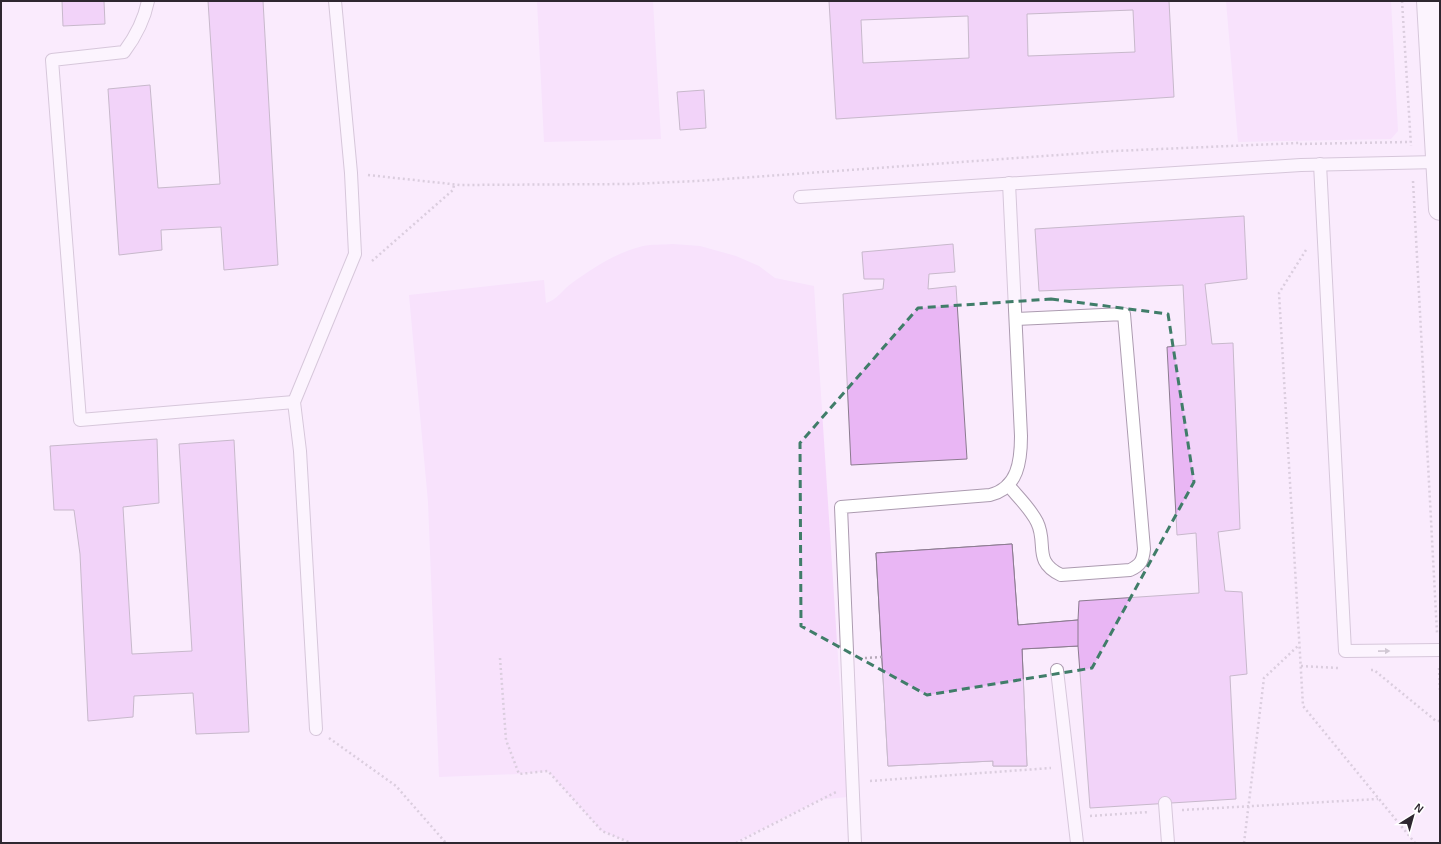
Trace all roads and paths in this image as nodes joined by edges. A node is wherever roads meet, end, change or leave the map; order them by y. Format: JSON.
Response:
{"nodes":[{"id":1,"x":148,"y":1,"type":"edge"},
{"id":2,"x":335,"y":1,"type":"edge"},
{"id":3,"x":1402,"y":1,"type":"edge"},
{"id":4,"x":1428,"y":1,"type":"edge"},
{"id":5,"x":1408,"y":142,"type":"dead end"},
{"id":6,"x":1299,"y":143,"type":"junction"},
{"id":7,"x":1412,"y":161,"type":"junction"},
{"id":8,"x":1438,"y":162,"type":"junction"},
{"id":9,"x":1320,"y":164,"type":"junction"},
{"id":10,"x":1301,"y":165,"type":"junction"},
{"id":11,"x":351,"y":173,"type":"junction"},
{"id":12,"x":1009,"y":183,"type":"junction"},
{"id":13,"x":454,"y":185,"type":"junction"},
{"id":14,"x":800,"y":197,"type":"dead end"},
{"id":15,"x":1440,"y":209,"type":"edge"},
{"id":16,"x":1308,"y":248,"type":"dead end"},
{"id":17,"x":341,"y":288,"type":"junction"},
{"id":18,"x":1016,"y":319,"type":"junction"},
{"id":19,"x":294,"y":402,"type":"junction"},
{"id":20,"x":1008,"y":485,"type":"junction"},
{"id":21,"x":1300,"y":645,"type":"junction"},
{"id":22,"x":1439,"y":650,"type":"edge"},
{"id":23,"x":500,"y":658,"type":"dead end"},
{"id":24,"x":1301,"y":666,"type":"junction"},
{"id":25,"x":1344,"y":668,"type":"dead end"},
{"id":26,"x":1366,"y":669,"type":"dead end"},
{"id":27,"x":1058,"y":670,"type":"dead end"},
{"id":28,"x":1440,"y":693,"type":"edge"},
{"id":29,"x":1440,"y":721,"type":"edge"},
{"id":30,"x":316,"y":729,"type":"joint"},
{"id":31,"x":1069,"y":767,"type":"junction"},
{"id":32,"x":854,"y":783,"type":"junction"},
{"id":33,"x":1378,"y":799,"type":"junction"},
{"id":34,"x":1166,"y":807,"type":"junction"},
{"id":35,"x":1248,"y":807,"type":"junction"},
{"id":36,"x":1074,"y":817,"type":"junction"},
{"id":37,"x":446,"y":843,"type":"edge"},
{"id":38,"x":631,"y":843,"type":"edge"},
{"id":39,"x":736,"y":843,"type":"edge"},
{"id":40,"x":855,"y":843,"type":"edge"},
{"id":41,"x":1077,"y":843,"type":"edge"},
{"id":42,"x":1168,"y":843,"type":"edge"},
{"id":43,"x":1244,"y":843,"type":"edge"},
{"id":44,"x":1415,"y":843,"type":"edge"}],
"edges":[{"from":1,"to":19,"type":"lane"},
{"from":2,"to":11,"type":"lane"},
{"from":3,"to":7,"type":"path"},
{"from":4,"to":8,"type":"main road"},
{"from":5,"to":6,"type":"path"},
{"from":6,"to":10,"type":"path"},
{"from":6,"to":13,"type":"path"},
{"from":7,"to":8,"type":"lane"},
{"from":7,"to":9,"type":"lane"},
{"from":7,"to":22,"type":"path"},
{"from":8,"to":15,"type":"main road"},
{"from":9,"to":10,"type":"lane"},
{"from":9,"to":22,"type":"lane","one_way":true},
{"from":10,"to":12,"type":"lane"},
{"from":11,"to":13,"type":"path"},
{"from":11,"to":17,"type":"lane"},
{"from":12,"to":14,"type":"lane"},
{"from":12,"to":18,"type":"lane"},
{"from":13,"to":17,"type":"path"},
{"from":16,"to":21,"type":"path"},
{"from":17,"to":19,"type":"lane"},
{"from":18,"to":20,"type":"lane"},
{"from":18,"to":20,"type":"lane"},
{"from":19,"to":30,"type":"lane"},
{"from":20,"to":32,"type":"lane"},
{"from":21,"to":24,"type":"path"},
{"from":21,"to":35,"type":"path"},
{"from":22,"to":28,"type":"path"},
{"from":23,"to":38,"type":"path"},
{"from":24,"to":25,"type":"path"},
{"from":24,"to":33,"type":"path"},
{"from":26,"to":29,"type":"path"},
{"from":27,"to":31,"type":"lane"},
{"from":30,"to":37,"type":"path"},
{"from":31,"to":32,"type":"path"},
{"from":31,"to":36,"type":"lane"},
{"from":32,"to":39,"type":"path"},
{"from":32,"to":40,"type":"lane"},
{"from":33,"to":35,"type":"path"},
{"from":33,"to":44,"type":"path"},
{"from":34,"to":35,"type":"path"},
{"from":34,"to":36,"type":"path"},
{"from":34,"to":42,"type":"lane"},
{"from":35,"to":43,"type":"path"},
{"from":36,"to":41,"type":"lane"}]}
